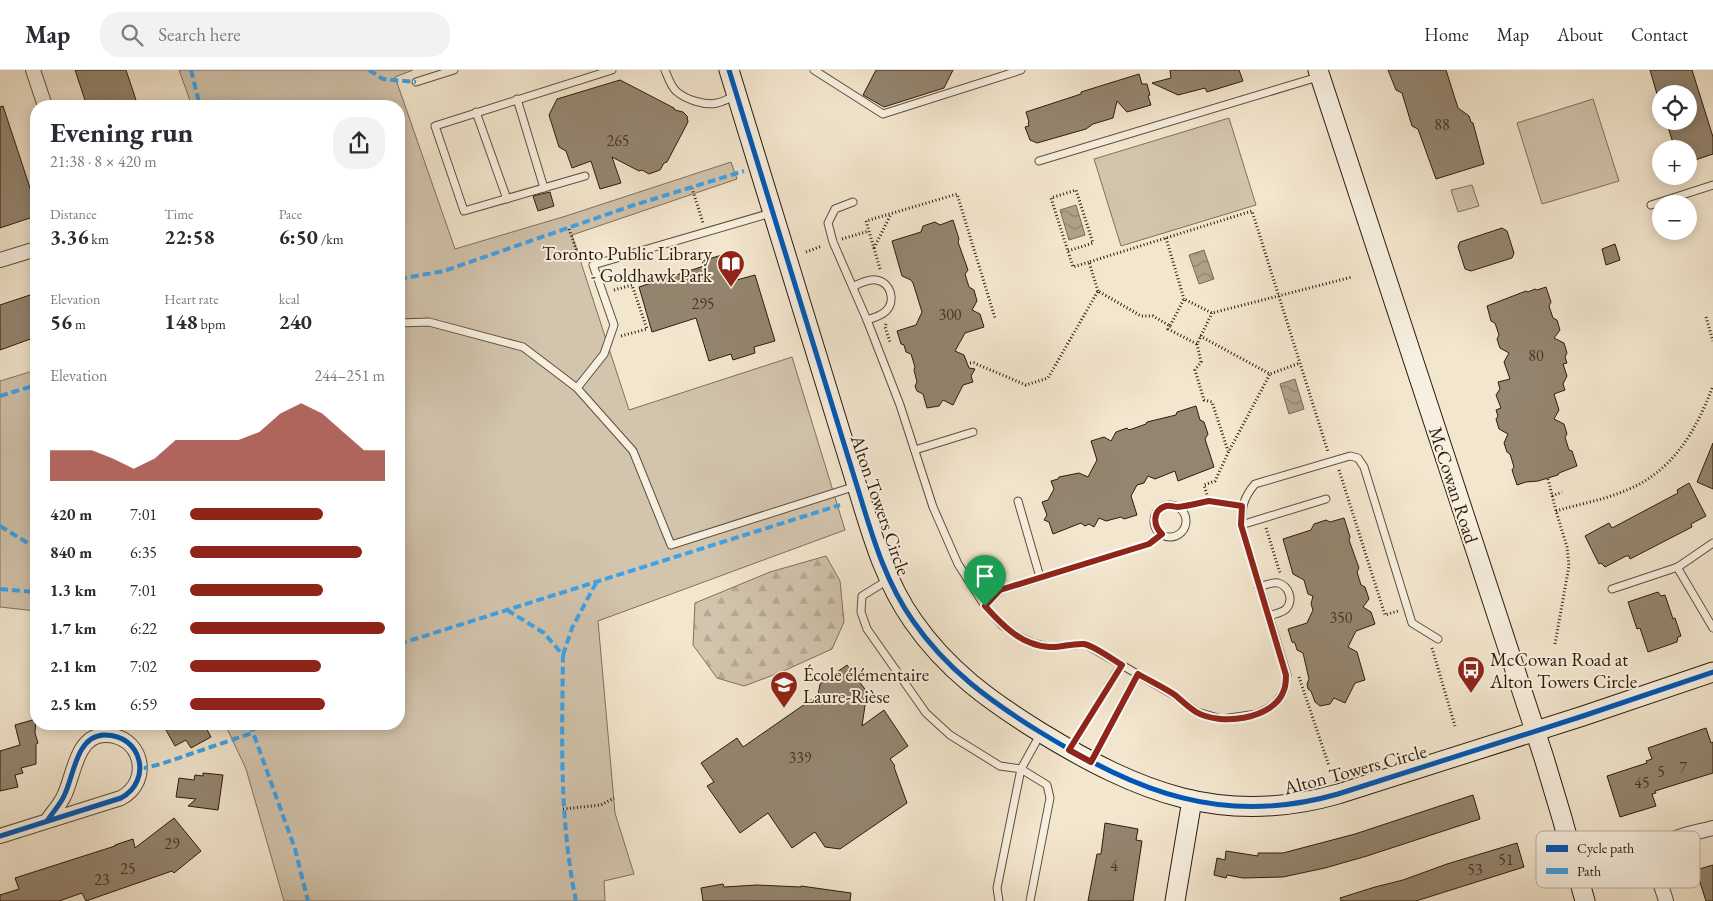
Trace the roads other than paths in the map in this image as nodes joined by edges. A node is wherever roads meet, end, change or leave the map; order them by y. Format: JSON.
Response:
{"nodes":[{"id":1,"x":33,"y":70,"type":"edge"},
{"id":2,"x":454,"y":70,"type":"edge"},
{"id":3,"x":612,"y":70,"type":"edge"},
{"id":4,"x":665,"y":70,"type":"edge"},
{"id":5,"x":728,"y":70,"type":"edge"},
{"id":6,"x":814,"y":70,"type":"edge"},
{"id":7,"x":1021,"y":70,"type":"edge"},
{"id":8,"x":1319,"y":73,"type":"edge"},
{"id":9,"x":416,"y":82,"type":"dead end"},
{"id":10,"x":736,"y":96,"type":"junction"},
{"id":11,"x":517,"y":99,"type":"junction"},
{"id":12,"x":43,"y":100,"type":"edge"},
{"id":13,"x":476,"y":112,"type":"junction"},
{"id":14,"x":1039,"y":161,"type":"dead end"},
{"id":15,"x":585,"y":176,"type":"dead end"},
{"id":16,"x":1713,"y":185,"type":"edge"},
{"id":17,"x":544,"y":188,"type":"junction"},
{"id":18,"x":507,"y":199,"type":"junction"},
{"id":19,"x":853,"y":202,"type":"dead end"},
{"id":20,"x":1651,"y":205,"type":"dead end"},
{"id":21,"x":772,"y":213,"type":"junction"},
{"id":22,"x":30,"y":251,"type":"edge"},
{"id":23,"x":0,"y":260,"type":"edge"},
{"id":24,"x":853,"y":287,"type":"junction"},
{"id":25,"x":867,"y":320,"type":"junction"},
{"id":26,"x":405,"y":323,"type":"edge"},
{"id":27,"x":577,"y":388,"type":"junction"},
{"id":28,"x":973,"y":432,"type":"dead end"},
{"id":29,"x":915,"y":450,"type":"junction"},
{"id":30,"x":856,"y":486,"type":"junction"},
{"id":31,"x":1326,"y":499,"type":"dead end"},
{"id":32,"x":1018,"y":501,"type":"dead end"},
{"id":33,"x":1241,"y":525,"type":"junction"},
{"id":34,"x":1162,"y":534,"type":"junction"},
{"id":35,"x":1713,"y":543,"type":"edge"},
{"id":36,"x":1677,"y":568,"type":"junction"},
{"id":37,"x":1040,"y":577,"type":"junction"},
{"id":38,"x":889,"y":579,"type":"junction"},
{"id":39,"x":1259,"y":587,"type":"junction"},
{"id":40,"x":1612,"y":589,"type":"dead end"},
{"id":41,"x":985,"y":606,"type":"junction"},
{"id":42,"x":1268,"y":616,"type":"junction"},
{"id":43,"x":1713,"y":628,"type":"edge"},
{"id":44,"x":1438,"y":639,"type":"dead end"},
{"id":45,"x":1122,"y":665,"type":"junction"},
{"id":46,"x":1713,"y":672,"type":"edge"},
{"id":47,"x":1138,"y":674,"type":"junction"},
{"id":48,"x":1535,"y":730,"type":"junction"},
{"id":49,"x":1041,"y":732,"type":"junction"},
{"id":50,"x":1069,"y":750,"type":"junction"},
{"id":51,"x":1091,"y":762,"type":"junction"},
{"id":52,"x":1021,"y":769,"type":"junction"},
{"id":53,"x":1192,"y":800,"type":"junction"},
{"id":54,"x":47,"y":821,"type":"junction"},
{"id":55,"x":1713,"y":828,"type":"edge"},
{"id":56,"x":1565,"y":831,"type":"edge"},
{"id":57,"x":1700,"y":832,"type":"edge"},
{"id":58,"x":0,"y":836,"type":"edge"},
{"id":59,"x":1581,"y":888,"type":"edge"},
{"id":60,"x":1662,"y":888,"type":"edge"},
{"id":61,"x":999,"y":901,"type":"edge"},
{"id":62,"x":1030,"y":901,"type":"edge"},
{"id":63,"x":1175,"y":901,"type":"edge"},
{"id":64,"x":1584,"y":901,"type":"edge"},
{"id":65,"x":1666,"y":901,"type":"edge"}],
"edges":[{"from":1,"to":12,"type":"street"},
{"from":2,"to":9,"type":"lane"},
{"from":3,"to":11,"type":"lane"},
{"from":4,"to":10,"type":"lane"},
{"from":5,"to":10,"type":"street","name":"Alton Towers Circle"},
{"from":6,"to":7,"type":"lane"},
{"from":8,"to":14,"type":"lane"},
{"from":8,"to":48,"type":"street","name":"McCowan Road"},
{"from":10,"to":21,"type":"street","name":"Alton Towers Circle"},
{"from":11,"to":13,"type":"lane"},
{"from":11,"to":17,"type":"lane"},
{"from":13,"to":18,"type":"lane"},
{"from":13,"to":18,"type":"lane"},
{"from":15,"to":17,"type":"lane"},
{"from":16,"to":20,"type":"lane"},
{"from":17,"to":18,"type":"lane"},
{"from":19,"to":24,"type":"lane"},
{"from":21,"to":27,"type":"lane"},
{"from":21,"to":30,"type":"street","name":"Alton Towers Circle"},
{"from":22,"to":23,"type":"street"},
{"from":24,"to":25,"type":"lane"},
{"from":24,"to":25,"type":"lane"},
{"from":25,"to":29,"type":"lane"},
{"from":26,"to":27,"type":"lane"},
{"from":27,"to":30,"type":"lane"},
{"from":28,"to":29,"type":"lane"},
{"from":29,"to":41,"type":"lane"},
{"from":30,"to":38,"type":"street","name":"Alton Towers Circle"},
{"from":31,"to":33,"type":"lane"},
{"from":32,"to":37,"type":"lane"},
{"from":33,"to":39,"type":"lane"},
{"from":33,"to":44,"type":"lane"},
{"from":34,"to":34,"type":"lane"},
{"from":34,"to":37,"type":"lane"},
{"from":35,"to":36,"type":"lane"},
{"from":36,"to":40,"type":"lane"},
{"from":36,"to":43,"type":"lane"},
{"from":37,"to":41,"type":"lane"},
{"from":38,"to":49,"type":"street","name":"Alton Towers Circle"},
{"from":38,"to":52,"type":"lane"},
{"from":39,"to":42,"type":"lane"},
{"from":39,"to":42,"type":"lane"},
{"from":41,"to":45,"type":"lane"},
{"from":42,"to":47,"type":"lane"},
{"from":45,"to":47,"type":"lane"},
{"from":45,"to":50,"type":"lane"},
{"from":46,"to":48,"type":"street","name":"Alton Towers Circle"},
{"from":47,"to":51,"type":"lane"},
{"from":48,"to":53,"type":"street","name":"Alton Towers Circle"},
{"from":48,"to":56,"type":"street","name":"McCowan Road"},
{"from":49,"to":50,"type":"street","name":"Alton Towers Circle"},
{"from":49,"to":52,"type":"lane"},
{"from":50,"to":51,"type":"street","name":"Alton Towers Circle"},
{"from":51,"to":53,"type":"street","name":"Alton Towers Circle"},
{"from":52,"to":61,"type":"lane"},
{"from":52,"to":62,"type":"lane"},
{"from":53,"to":63,"type":"street"},
{"from":54,"to":54,"type":"street"},
{"from":54,"to":58,"type":"street"},
{"from":55,"to":57,"type":"street"},
{"from":59,"to":64,"type":"street","name":"McCowan Road"},
{"from":60,"to":65,"type":"street"}]}
